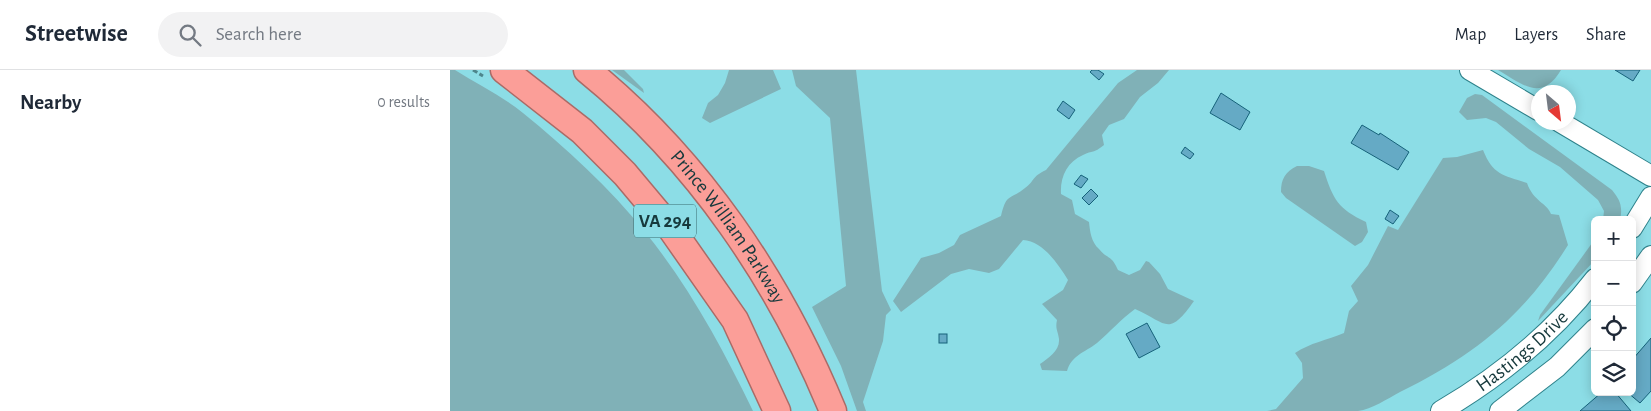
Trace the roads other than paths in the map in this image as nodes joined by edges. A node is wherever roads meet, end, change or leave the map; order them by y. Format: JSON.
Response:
{"nodes":[{"id":1,"x":587,"y":70,"type":"edge"},
{"id":2,"x":1470,"y":70,"type":"edge"},
{"id":3,"x":495,"y":74,"type":"edge"},
{"id":4,"x":1531,"y":106,"type":"edge"},
{"id":5,"x":1573,"y":130,"type":"edge"},
{"id":6,"x":1651,"y":176,"type":"edge"},
{"id":7,"x":1651,"y":197,"type":"edge"},
{"id":8,"x":1636,"y":221,"type":"edge"},
{"id":9,"x":1651,"y":256,"type":"edge"},
{"id":10,"x":1636,"y":277,"type":"edge"},
{"id":11,"x":1591,"y":283,"type":"edge"},
{"id":12,"x":1591,"y":333,"type":"edge"},
{"id":13,"x":777,"y":411,"type":"edge"},
{"id":14,"x":833,"y":411,"type":"edge"},
{"id":15,"x":1441,"y":411,"type":"edge"},
{"id":16,"x":1500,"y":411,"type":"edge"}],
"edges":[{"from":1,"to":14,"type":"highway","name":"Prince William Parkway","number":"VA 294"},
{"from":2,"to":4,"type":"street"},
{"from":3,"to":13,"type":"highway","number":"VA 294"},
{"from":5,"to":6,"type":"street"},
{"from":7,"to":8,"type":"street"},
{"from":9,"to":10,"type":"street"},
{"from":11,"to":15,"type":"street","name":"Hastings Drive"},
{"from":12,"to":16,"type":"street","name":"Hastings Drive"}]}
